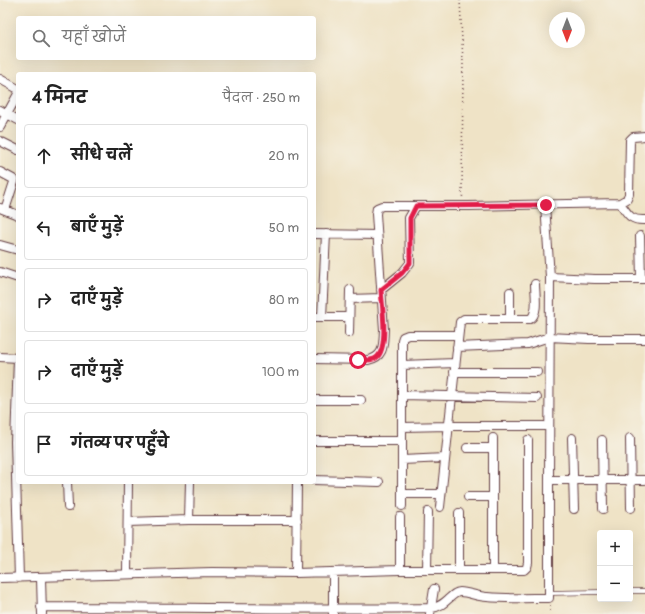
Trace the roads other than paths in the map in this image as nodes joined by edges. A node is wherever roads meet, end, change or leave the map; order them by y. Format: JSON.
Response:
{"nodes":[{"id":1,"x":0,"y":79,"type":"edge"},
{"id":2,"x":16,"y":88,"type":"edge"},
{"id":3,"x":16,"y":97,"type":"edge"},
{"id":4,"x":4,"y":112,"type":"edge"},
{"id":5,"x":16,"y":119,"type":"edge"},
{"id":6,"x":0,"y":127,"type":"edge"},
{"id":7,"x":645,"y":136,"type":"edge"},
{"id":8,"x":0,"y":141,"type":"edge"},
{"id":9,"x":16,"y":149,"type":"edge"},
{"id":10,"x":0,"y":172,"type":"edge"},
{"id":11,"x":620,"y":203,"type":"junction"},
{"id":12,"x":546,"y":205,"type":"junction"},
{"id":13,"x":416,"y":206,"type":"junction"},
{"id":14,"x":2,"y":209,"type":"edge"},
{"id":15,"x":16,"y":214,"type":"edge"},
{"id":16,"x":645,"y":220,"type":"edge"},
{"id":17,"x":316,"y":234,"type":"edge"},
{"id":18,"x":326,"y":234,"type":"junction"},
{"id":19,"x":377,"y":235,"type":"junction"},
{"id":20,"x":640,"y":236,"type":"dead end"},
{"id":21,"x":0,"y":245,"type":"edge"},
{"id":22,"x":16,"y":249,"type":"edge"},
{"id":23,"x":0,"y":272,"type":"edge"},
{"id":24,"x":16,"y":277,"type":"edge"},
{"id":25,"x":550,"y":277,"type":"junction"},
{"id":26,"x":643,"y":279,"type":"edge"},
{"id":27,"x":535,"y":284,"type":"dead end"},
{"id":28,"x":350,"y":290,"type":"dead end"},
{"id":29,"x":510,"y":292,"type":"dead end"},
{"id":30,"x":381,"y":294,"type":"junction"},
{"id":31,"x":350,"y":299,"type":"junction"},
{"id":32,"x":318,"y":317,"type":"edge"},
{"id":33,"x":349,"y":317,"type":"junction"},
{"id":34,"x":510,"y":319,"type":"junction"},
{"id":35,"x":349,"y":333,"type":"dead end"},
{"id":36,"x":458,"y":335,"type":"junction"},
{"id":37,"x":550,"y":337,"type":"junction"},
{"id":38,"x":645,"y":339,"type":"edge"},
{"id":39,"x":457,"y":346,"type":"junction"},
{"id":40,"x":0,"y":357,"type":"edge"},
{"id":41,"x":16,"y":358,"type":"edge"},
{"id":42,"x":316,"y":359,"type":"edge"},
{"id":43,"x":402,"y":365,"type":"junction"},
{"id":44,"x":455,"y":368,"type":"junction"},
{"id":45,"x":537,"y":372,"type":"dead end"},
{"id":46,"x":402,"y":395,"type":"junction"},
{"id":47,"x":452,"y":396,"type":"junction"},
{"id":48,"x":537,"y":398,"type":"dead end"},
{"id":49,"x":316,"y":400,"type":"edge"},
{"id":50,"x":360,"y":400,"type":"dead end"},
{"id":51,"x":16,"y":418,"type":"edge"},
{"id":52,"x":448,"y":426,"type":"junction"},
{"id":53,"x":544,"y":426,"type":"dead end"},
{"id":54,"x":402,"y":427,"type":"junction"},
{"id":55,"x":493,"y":438,"type":"dead end"},
{"id":56,"x":572,"y":438,"type":"dead end"},
{"id":57,"x":630,"y":438,"type":"dead end"},
{"id":58,"x":528,"y":440,"type":"dead end"},
{"id":59,"x":602,"y":440,"type":"dead end"},
{"id":60,"x":316,"y":441,"type":"edge"},
{"id":61,"x":402,"y":441,"type":"junction"},
{"id":62,"x":467,"y":448,"type":"dead end"},
{"id":63,"x":493,"y":448,"type":"junction"},
{"id":64,"x":445,"y":458,"type":"junction"},
{"id":65,"x":402,"y":460,"type":"junction"},
{"id":66,"x":16,"y":476,"type":"edge"},
{"id":67,"x":316,"y":480,"type":"edge"},
{"id":68,"x":548,"y":480,"type":"junction"},
{"id":69,"x":573,"y":480,"type":"junction"},
{"id":70,"x":602,"y":480,"type":"junction"},
{"id":71,"x":630,"y":480,"type":"junction"},
{"id":72,"x":645,"y":480,"type":"edge"},
{"id":73,"x":379,"y":482,"type":"dead end"},
{"id":74,"x":16,"y":484,"type":"edge"},
{"id":75,"x":67,"y":484,"type":"edge"},
{"id":76,"x":128,"y":484,"type":"edge"},
{"id":77,"x":190,"y":484,"type":"edge"},
{"id":78,"x":297,"y":484,"type":"edge"},
{"id":79,"x":402,"y":494,"type":"junction"},
{"id":80,"x":441,"y":494,"type":"junction"},
{"id":81,"x":468,"y":497,"type":"dead end"},
{"id":82,"x":492,"y":497,"type":"junction"},
{"id":83,"x":402,"y":506,"type":"dead end"},
{"id":84,"x":68,"y":507,"type":"dead end"},
{"id":85,"x":440,"y":507,"type":"dead end"},
{"id":86,"x":631,"y":508,"type":"dead end"},
{"id":87,"x":574,"y":509,"type":"dead end"},
{"id":88,"x":603,"y":509,"type":"dead end"},
{"id":89,"x":428,"y":512,"type":"dead end"},
{"id":90,"x":458,"y":513,"type":"dead end"},
{"id":91,"x":400,"y":517,"type":"dead end"},
{"id":92,"x":189,"y":520,"type":"junction"},
{"id":93,"x":297,"y":520,"type":"junction"},
{"id":94,"x":128,"y":522,"type":"junction"},
{"id":95,"x":400,"y":570,"type":"junction"},
{"id":96,"x":427,"y":570,"type":"junction"},
{"id":97,"x":459,"y":570,"type":"junction"},
{"id":98,"x":493,"y":570,"type":"junction"},
{"id":99,"x":333,"y":572,"type":"junction"},
{"id":100,"x":296,"y":573,"type":"junction"},
{"id":101,"x":127,"y":574,"type":"junction"},
{"id":102,"x":0,"y":578,"type":"edge"},
{"id":103,"x":19,"y":578,"type":"junction"},
{"id":104,"x":41,"y":578,"type":"junction"},
{"id":105,"x":434,"y":589,"type":"dead end"},
{"id":106,"x":645,"y":591,"type":"edge"},
{"id":107,"x":597,"y":592,"type":"edge"},
{"id":108,"x":633,"y":592,"type":"edge"},
{"id":109,"x":549,"y":593,"type":"junction"},
{"id":110,"x":42,"y":611,"type":"edge"},
{"id":111,"x":216,"y":611,"type":"edge"},
{"id":112,"x":277,"y":611,"type":"edge"},
{"id":113,"x":402,"y":611,"type":"edge"},
{"id":114,"x":430,"y":611,"type":"edge"},
{"id":115,"x":333,"y":612,"type":"edge"}],
"edges":[{"from":1,"to":2,"type":"street"},
{"from":3,"to":4,"type":"street"},
{"from":4,"to":5,"type":"street"},
{"from":4,"to":6,"type":"street"},
{"from":7,"to":11,"type":"street"},
{"from":8,"to":9,"type":"street"},
{"from":10,"to":14,"type":"street"},
{"from":11,"to":12,"type":"street"},
{"from":11,"to":16,"type":"street"},
{"from":12,"to":13,"type":"street"},
{"from":12,"to":25,"type":"street"},
{"from":13,"to":19,"type":"street"},
{"from":13,"to":30,"type":"street"},
{"from":14,"to":15,"type":"street"},
{"from":17,"to":18,"type":"street"},
{"from":18,"to":19,"type":"street"},
{"from":18,"to":32,"type":"street"},
{"from":19,"to":30,"type":"street"},
{"from":20,"to":26,"type":"street"},
{"from":21,"to":22,"type":"street"},
{"from":23,"to":24,"type":"street"},
{"from":25,"to":26,"type":"street"},
{"from":25,"to":37,"type":"street"},
{"from":27,"to":34,"type":"street"},
{"from":28,"to":31,"type":"street"},
{"from":29,"to":34,"type":"street"},
{"from":30,"to":31,"type":"street"},
{"from":30,"to":42,"type":"street"},
{"from":31,"to":33,"type":"street"},
{"from":32,"to":33,"type":"street"},
{"from":33,"to":35,"type":"street"},
{"from":34,"to":36,"type":"street"},
{"from":36,"to":39,"type":"street"},
{"from":36,"to":43,"type":"street"},
{"from":37,"to":38,"type":"street"},
{"from":37,"to":39,"type":"street"},
{"from":37,"to":68,"type":"street"},
{"from":39,"to":44,"type":"street"},
{"from":40,"to":41,"type":"street"},
{"from":43,"to":44,"type":"street"},
{"from":43,"to":46,"type":"street"},
{"from":44,"to":45,"type":"street"},
{"from":44,"to":47,"type":"street"},
{"from":46,"to":47,"type":"street"},
{"from":46,"to":54,"type":"street"},
{"from":47,"to":48,"type":"street"},
{"from":47,"to":52,"type":"street"},
{"from":49,"to":50,"type":"street"},
{"from":51,"to":66,"type":"street"},
{"from":52,"to":53,"type":"street"},
{"from":52,"to":54,"type":"street"},
{"from":52,"to":64,"type":"street"},
{"from":54,"to":61,"type":"street"},
{"from":55,"to":63,"type":"street"},
{"from":56,"to":69,"type":"street"},
{"from":57,"to":71,"type":"street"},
{"from":58,"to":98,"type":"street"},
{"from":59,"to":70,"type":"street"},
{"from":60,"to":61,"type":"street"},
{"from":61,"to":65,"type":"street"},
{"from":62,"to":63,"type":"street"},
{"from":63,"to":82,"type":"street"},
{"from":64,"to":65,"type":"street"},
{"from":64,"to":80,"type":"street"},
{"from":65,"to":79,"type":"street"},
{"from":67,"to":73,"type":"street"},
{"from":68,"to":69,"type":"street"},
{"from":68,"to":109,"type":"street"},
{"from":69,"to":70,"type":"street"},
{"from":69,"to":87,"type":"street"},
{"from":70,"to":71,"type":"street"},
{"from":70,"to":88,"type":"street"},
{"from":71,"to":72,"type":"street"},
{"from":71,"to":86,"type":"street"},
{"from":74,"to":103,"type":"street"},
{"from":75,"to":84,"type":"street"},
{"from":76,"to":94,"type":"street"},
{"from":77,"to":92,"type":"street"},
{"from":78,"to":93,"type":"street"},
{"from":79,"to":80,"type":"street"},
{"from":79,"to":83,"type":"street"},
{"from":80,"to":85,"type":"street"},
{"from":81,"to":82,"type":"street"},
{"from":82,"to":98,"type":"street"},
{"from":89,"to":96,"type":"street"},
{"from":90,"to":97,"type":"street"},
{"from":91,"to":95,"type":"street"},
{"from":92,"to":93,"type":"street"},
{"from":92,"to":94,"type":"street"},
{"from":93,"to":100,"type":"street"},
{"from":94,"to":101,"type":"street"},
{"from":95,"to":96,"type":"street"},
{"from":95,"to":99,"type":"street"},
{"from":96,"to":97,"type":"street"},
{"from":97,"to":98,"type":"street"},
{"from":99,"to":100,"type":"street"},
{"from":99,"to":115,"type":"street"},
{"from":100,"to":101,"type":"street"},
{"from":101,"to":104,"type":"street"},
{"from":102,"to":103,"type":"street"},
{"from":103,"to":104,"type":"street"},
{"from":104,"to":110,"type":"street"},
{"from":105,"to":114,"type":"street"},
{"from":106,"to":108,"type":"lane"},
{"from":107,"to":109,"type":"lane"},
{"from":109,"to":114,"type":"street"},
{"from":110,"to":111,"type":"street"},
{"from":111,"to":112,"type":"street"},
{"from":112,"to":115,"type":"street"},
{"from":113,"to":114,"type":"street"},
{"from":113,"to":115,"type":"street"}]}
